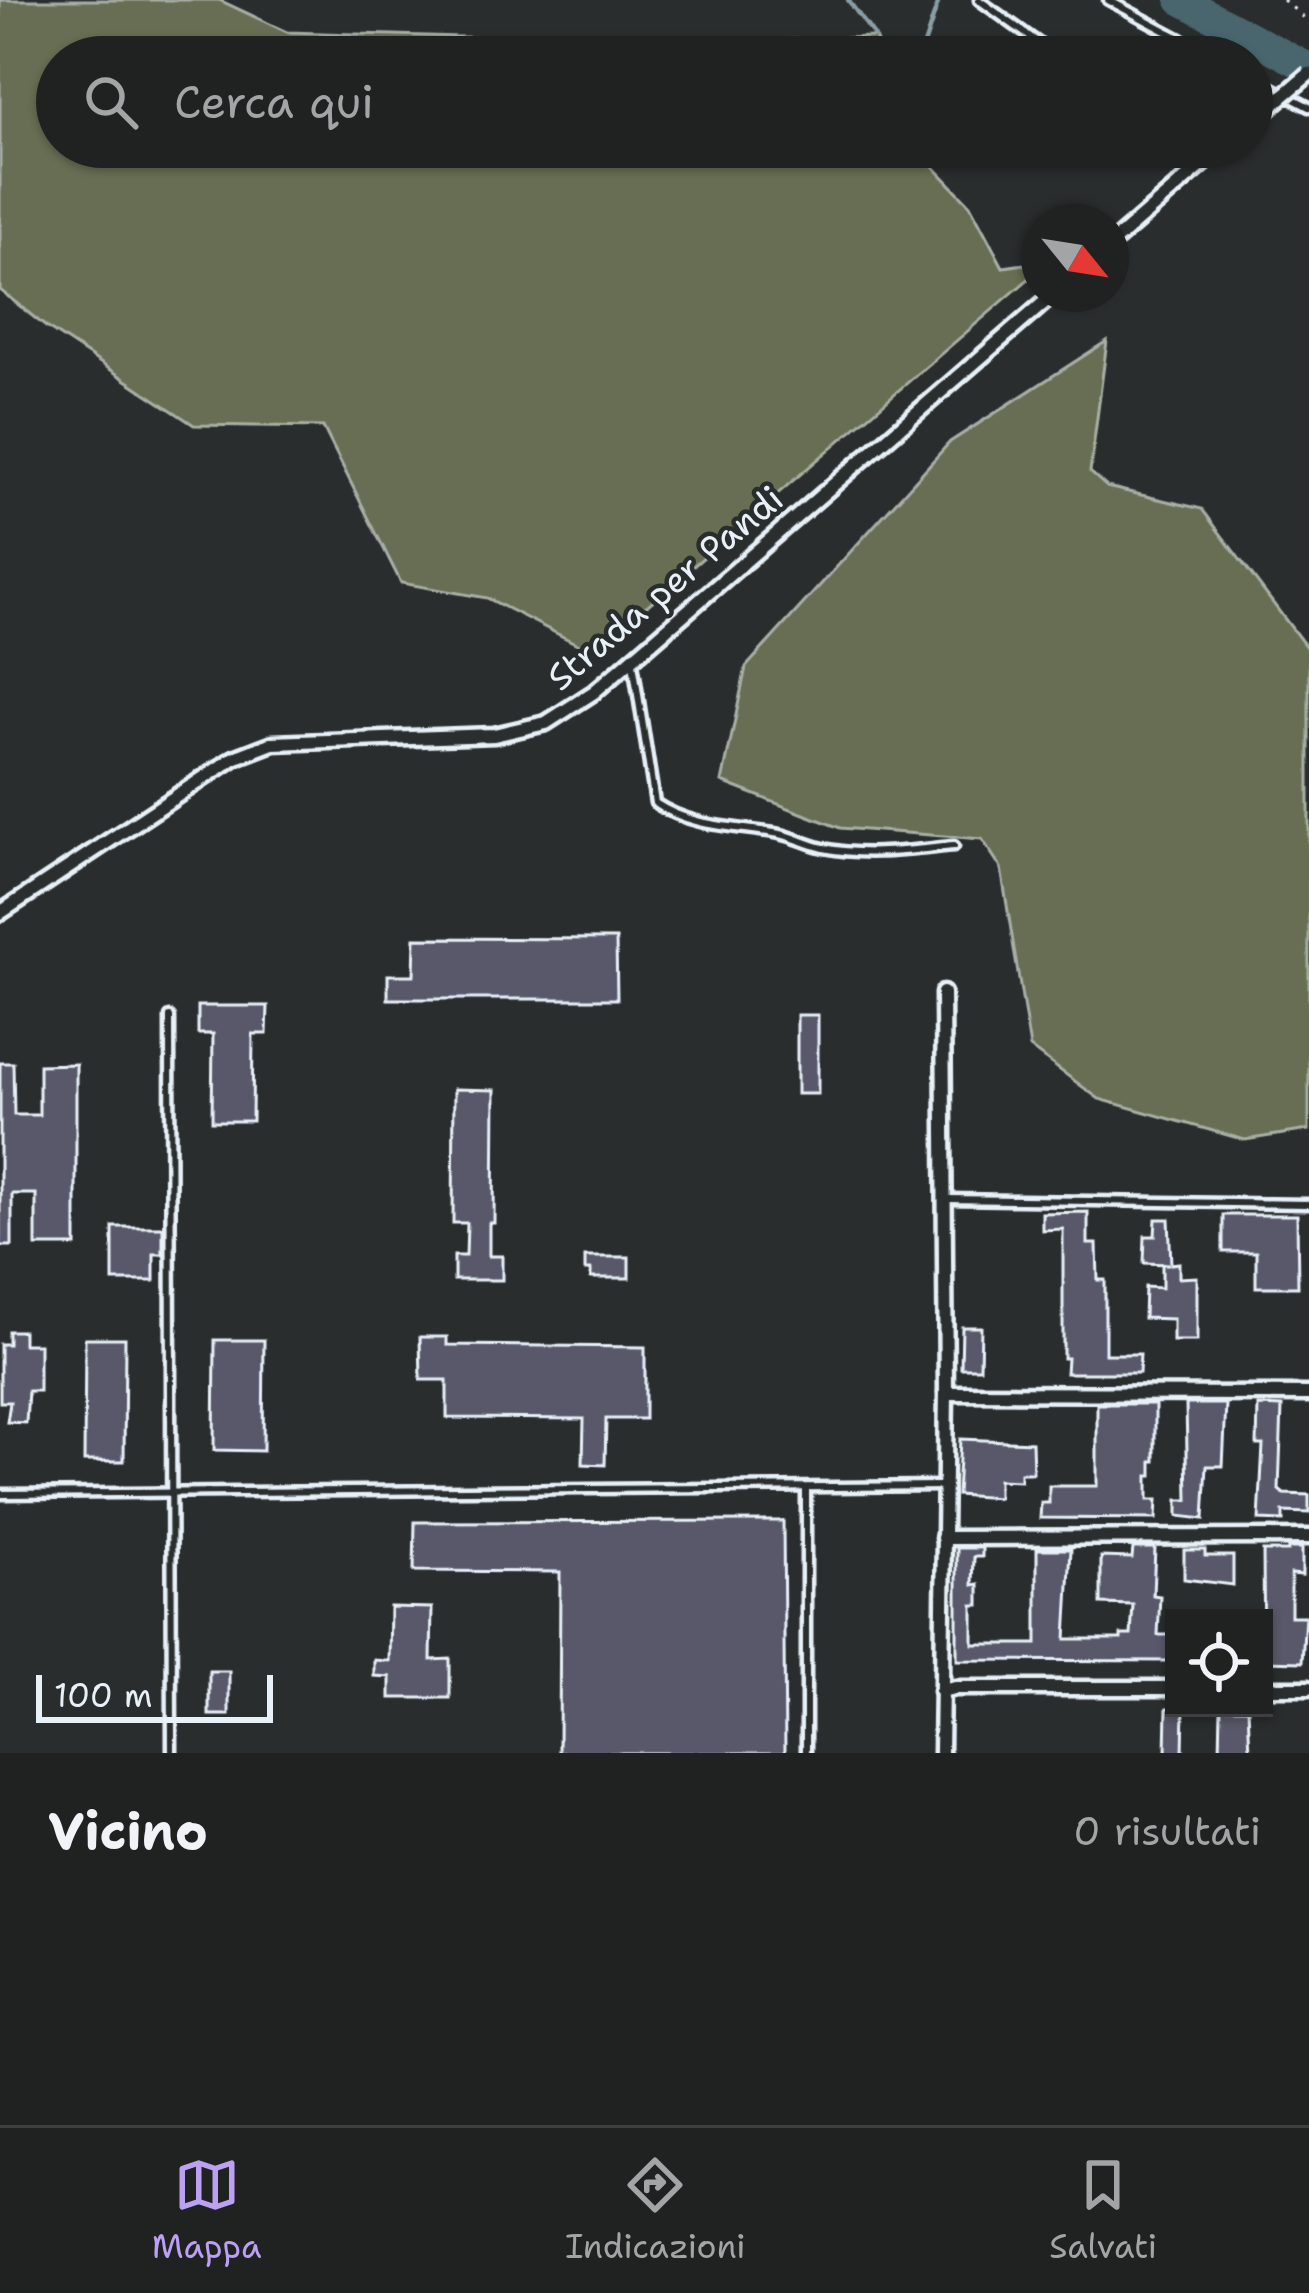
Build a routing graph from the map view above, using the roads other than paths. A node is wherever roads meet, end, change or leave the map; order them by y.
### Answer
1 (979, 0) edge
2 (1108, 0) edge
3 (1029, 36) edge
4 (1176, 36) edge
5 (1309, 74) edge
6 (1273, 87) edge
7 (1273, 104) edge
8 (1309, 107) edge
9 (1198, 169) edge
10 (1129, 228) edge
11 (1033, 312) edge
12 (632, 659) junction
13 (954, 846) dead end
14 (0, 913) edge
15 (943, 993) dead end
16 (170, 1017) dead end
17 (944, 1199) junction
18 (1309, 1204) edge
19 (946, 1394) junction
20 (1309, 1394) edge
21 (944, 1486) junction
22 (806, 1488) junction
23 (0, 1494) edge
24 (170, 1495) junction
25 (1309, 1537) edge
26 (943, 1538) junction
27 (1165, 1688) edge
28 (1273, 1688) edge
29 (1309, 1688) edge
30 (941, 1691) junction
31 (172, 1753) edge
32 (806, 1753) edge
33 (940, 1753) edge

1 - 3 lane
2 - 4 lane
5 - 7 street, bridge
6 - 8 lane
9 - 10 street
11 - 12 street, Strada per Pandi
12 - 13 lane
12 - 14 street, Strada per Pandi
15 - 17 street
16 - 24 lane
17 - 18 lane
17 - 19 street
19 - 20 street
19 - 21 street
21 - 22 lane
21 - 26 street
22 - 24 lane
22 - 32 lane
23 - 24 lane
24 - 31 lane
25 - 26 street
26 - 30 street
27 - 30 street
28 - 29 street
30 - 33 street

